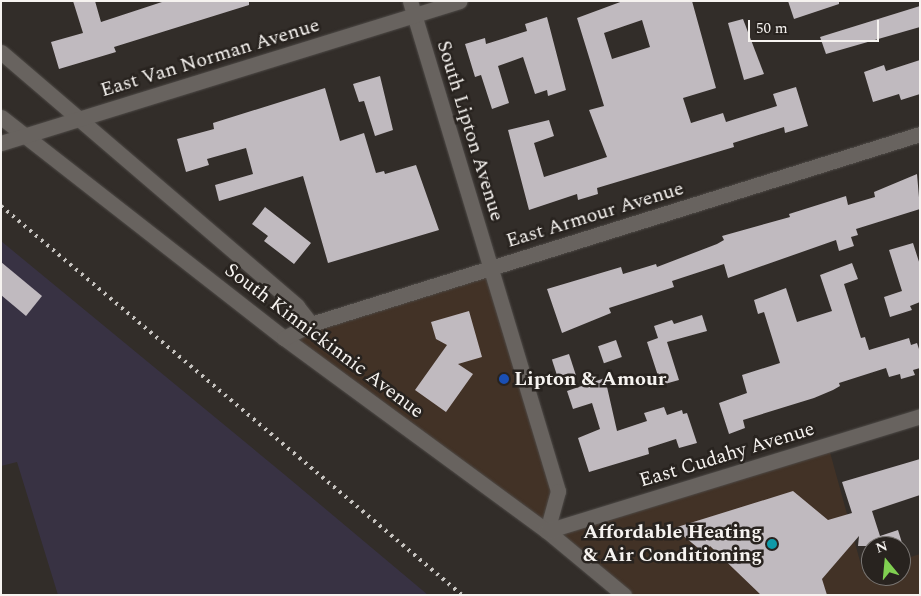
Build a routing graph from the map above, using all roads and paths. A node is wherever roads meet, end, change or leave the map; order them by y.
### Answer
1 (459, 1) edge
2 (412, 8) edge
3 (1, 52) edge
4 (1, 117) edge
5 (82, 118) junction
6 (920, 134) edge
7 (24, 136) junction
8 (1, 143) edge
9 (491, 268) junction
10 (311, 324) junction
11 (284, 338) junction
12 (920, 416) edge
13 (546, 531) junction
14 (624, 595) edge

1 - 2 street, East Van Norman Avenue
2 - 5 street, East Van Norman Avenue
2 - 9 street, South Lipton Avenue
3 - 5 street, South Kinnickinnic Avenue
4 - 7 street, South Kinnickinnic Avenue
5 - 7 street, East Van Norman Avenue
5 - 10 street, South Kinnickinnic Avenue
6 - 9 street, East Armour Avenue
7 - 8 street, East Van Norman Avenue
7 - 11 street, South Kinnickinnic Avenue
9 - 10 street, East Armour Avenue
9 - 13 street, South Lipton Avenue
10 - 11 street, East Armour Avenue
11 - 13 street, South Kinnickinnic Avenue
12 - 13 street, East Cudahy Avenue
13 - 14 street, South Kinnickinnic Avenue

